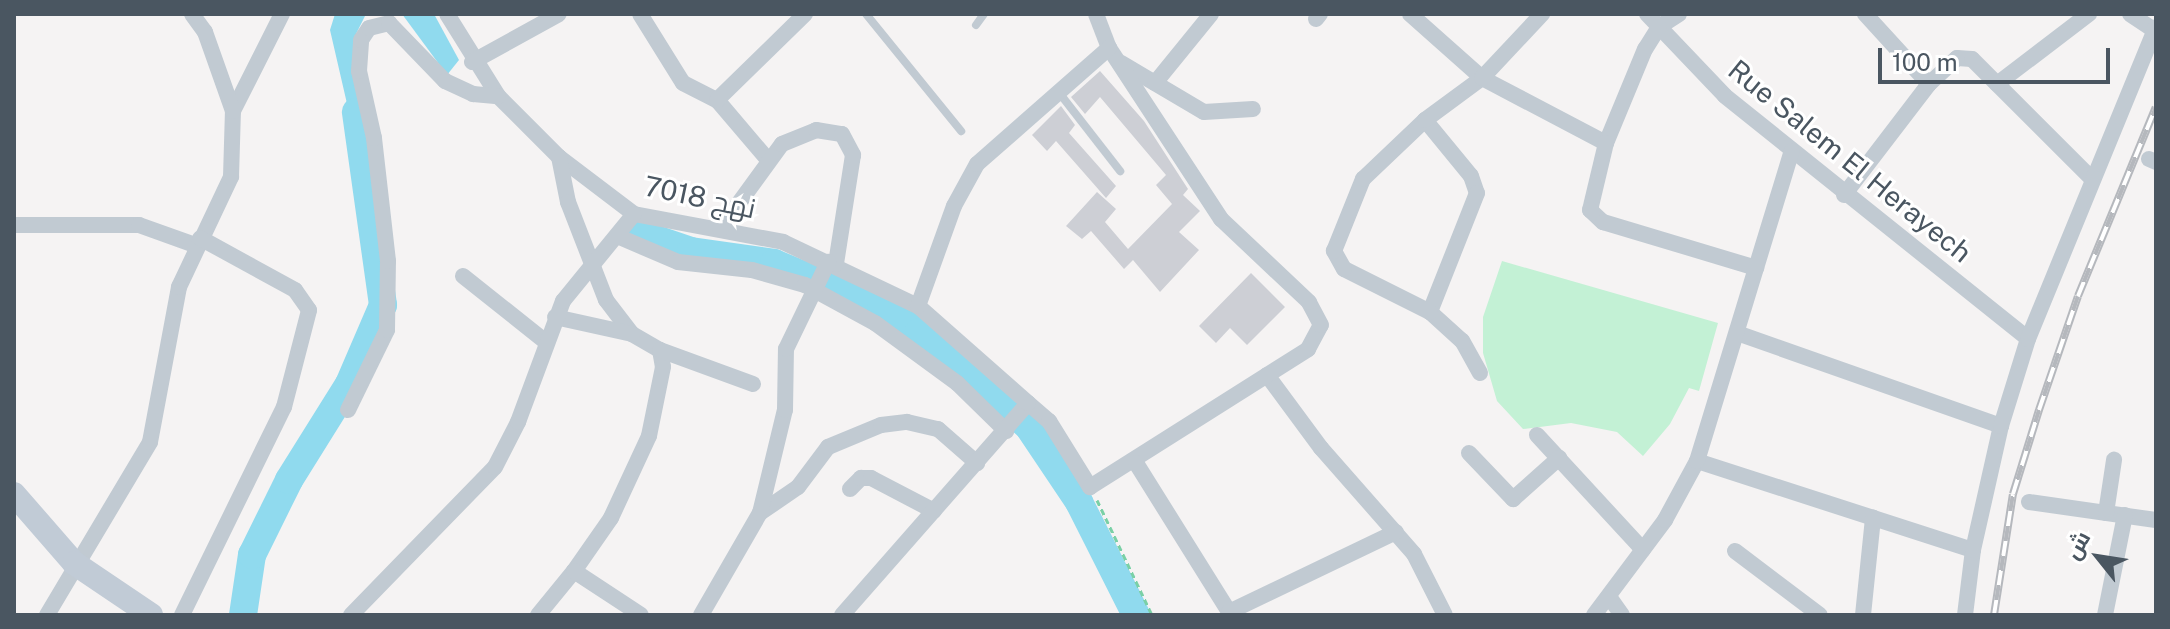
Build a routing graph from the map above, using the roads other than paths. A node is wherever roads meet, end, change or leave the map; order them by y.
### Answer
1 (192, 14) edge
2 (282, 14) edge
3 (447, 14) edge
4 (559, 14) edge
5 (640, 14) edge
6 (805, 14) edge
7 (866, 14) edge
8 (984, 14) edge
9 (1096, 14) edge
10 (1211, 14) edge
11 (1410, 14) edge
12 (1542, 14) edge
13 (1647, 14) edge
14 (1679, 14) edge
15 (1865, 14) edge
16 (2089, 14) edge
17 (2130, 14) edge
18 (976, 25) dead end
19 (1659, 27) junction
20 (2155, 29) edge
21 (1113, 54) junction
22 (472, 62) junction
23 (1482, 78) junction
24 (1155, 83) junction
25 (1929, 84) junction
26 (1997, 84) junction
27 (1056, 90) junction
28 (498, 96) junction
29 (717, 100) junction
30 (1253, 109) dead end
31 (233, 111) junction
32 (1425, 120) junction
33 (961, 131) dead end
34 (1606, 143) junction
35 (1792, 151) junction
36 (559, 157) junction
37 (768, 160) junction
38 (1120, 171) dead end
39 (2092, 179) junction
40 (1844, 195) junction
41 (634, 214) junction
42 (14, 225) edge
43 (720, 229) junction
44 (617, 236) junction
45 (197, 242) junction
46 (830, 264) junction
47 (590, 267) junction
48 (1756, 268) junction
49 (463, 276) dead end
50 (814, 288) junction
51 (918, 306) junction
52 (1430, 312) junction
53 (555, 317) junction
54 (1737, 333) junction
55 (632, 334) junction
56 (2028, 339) junction
57 (546, 342) junction
58 (660, 350) junction
59 (1480, 373) dead end
60 (1267, 375) junction
61 (753, 384) dead end
62 (1027, 405) junction
63 (348, 410) dead end
64 (2001, 426) junction
65 (1009, 427) junction
66 (1537, 435) dead end
67 (1469, 453) dead end
68 (1559, 458) junction
69 (2114, 460) dead end
70 (1697, 461) junction
71 (977, 463) junction
72 (1136, 463) junction
73 (850, 489) dead end
74 (14, 494) edge
75 (2029, 502) dead end
76 (934, 511) junction
77 (760, 513) junction
78 (2106, 513) junction
79 (2125, 515) junction
80 (1873, 518) junction
81 (2156, 520) edge
82 (1396, 532) junction
83 (1643, 550) junction
84 (1973, 550) junction
85 (1735, 551) dead end
86 (74, 563) junction
87 (574, 571) junction
88 (1610, 598) junction
89 (1230, 613) edge
90 (47, 615) edge
91 (151, 615) edge
92 (182, 615) edge
93 (351, 615) edge
94 (538, 615) edge
95 (641, 615) edge
96 (701, 615) edge
97 (842, 615) edge
98 (1445, 615) edge
99 (1594, 615) edge
100 (1622, 615) edge
101 (1820, 615) edge
102 (1863, 615) edge
103 (1965, 615) edge
104 (2105, 615) edge

1 - 31 street
2 - 31 street
3 - 22 street, نهج 7018
4 - 22 street
5 - 29 street
6 - 29 street
7 - 33 lane
8 - 18 lane
9 - 21 street
10 - 24 street
11 - 23 street
12 - 23 street
13 - 19 street, Rue Salem El Herayech
14 - 19 street
15 - 25 street
16 - 26 street
17 - 20 street
19 - 34 street
19 - 35 street, Rue Salem El Herayech
20 - 39 street
21 - 24 street
21 - 27 street
21 - 60 street
22 - 28 street, نهج 7018
23 - 32 street
23 - 34 street
24 - 30 street
25 - 26 street
25 - 40 street
26 - 39 street
27 - 38 lane
27 - 51 street
28 - 36 street, نهج 7018
28 - 63 street
29 - 37 street
31 - 45 street
32 - 52 street
32 - 52 street
34 - 48 street
35 - 40 street, Rue Salem El Herayech
35 - 48 street
36 - 41 street, نهج 7018
36 - 47 street
37 - 43 street
37 - 46 street
39 - 56 street
40 - 56 street, Rue Salem El Herayech
41 - 43 street, نهج 7018
41 - 44 street
42 - 45 street
43 - 46 street, نهج 7018
44 - 47 street
44 - 50 street
45 - 86 street
45 - 92 street
46 - 50 street
46 - 51 street, نهج 7018
47 - 53 street
47 - 55 street
48 - 54 street
49 - 57 street
50 - 65 street
50 - 77 street
51 - 62 street, نهج 7018
52 - 59 street
53 - 55 street
53 - 57 street
54 - 64 street
54 - 70 street
55 - 58 street
56 - 64 street
57 - 93 street
58 - 61 street
58 - 87 street
60 - 72 street
60 - 82 street
62 - 65 street
62 - 72 street, نهج 7018
64 - 84 street
65 - 71 street
66 - 68 street
67 - 68 street
68 - 83 street
69 - 78 street
70 - 80 street
70 - 83 street
71 - 76 street
71 - 77 street
72 - 89 street
73 - 76 street
74 - 86 main road
75 - 78 street
76 - 97 street
77 - 96 street
78 - 79 street
79 - 81 street
79 - 104 street
80 - 84 street
80 - 102 street
82 - 89 street
82 - 98 street
83 - 88 street
84 - 103 street
85 - 101 street
86 - 90 street
86 - 91 main road
87 - 94 street
87 - 95 street
88 - 99 street
88 - 100 street

